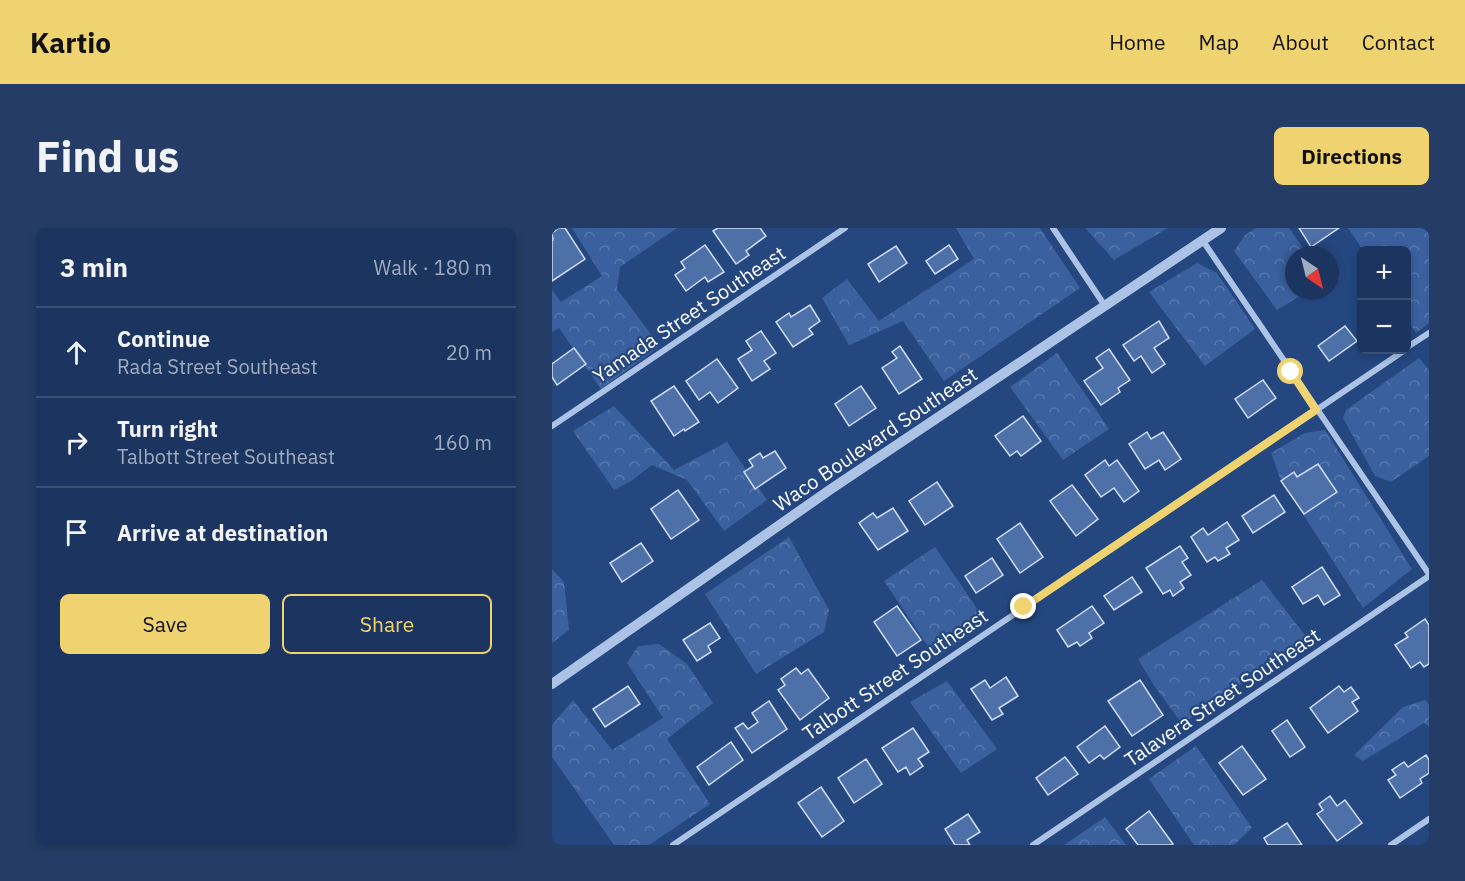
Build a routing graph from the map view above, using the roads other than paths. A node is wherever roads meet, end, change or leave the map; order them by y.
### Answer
1 (845, 228) edge
2 (1053, 228) edge
3 (1221, 228) edge
4 (1203, 241) junction
5 (1106, 306) junction
6 (1429, 333) edge
7 (1411, 346) edge
8 (1399, 354) edge
9 (1316, 410) junction
10 (552, 426) edge
11 (1429, 575) edge
12 (552, 684) edge
13 (1429, 819) edge
14 (673, 845) edge
15 (1033, 845) edge
16 (1391, 845) edge

1 - 10 street, Yamada Street Southeast
2 - 5 street
3 - 4 street, Waco Boulevard Southeast
4 - 5 street, Waco Boulevard Southeast
4 - 9 street
5 - 12 street, Waco Boulevard Southeast
6 - 7 street, Talbott Street Southeast
8 - 9 street, Talbott Street Southeast
9 - 11 street
9 - 14 street, Talbott Street Southeast
11 - 15 street, Talavera Street Southeast
13 - 16 street

